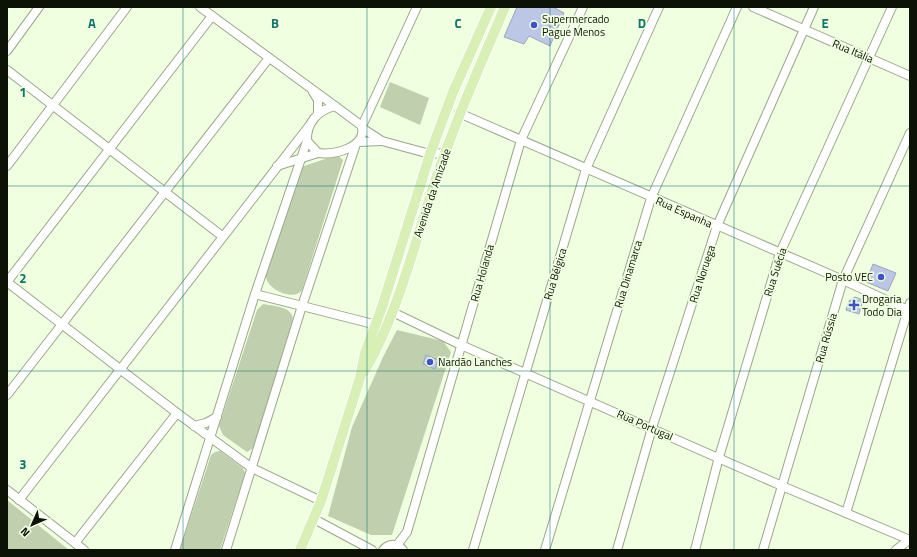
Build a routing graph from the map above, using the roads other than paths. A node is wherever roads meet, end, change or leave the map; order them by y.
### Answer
1 (39, 7) edge
2 (127, 7) edge
3 (200, 7) edge
4 (417, 7) edge
5 (491, 7) edge
6 (505, 7) edge
7 (583, 7) edge
8 (659, 7) edge
9 (737, 7) edge
10 (753, 7) edge
11 (814, 7) edge
12 (892, 7) edge
13 (212, 16) junction
14 (803, 30) junction
15 (7, 51) edge
16 (868, 57) junction
17 (269, 58) junction
18 (7, 70) edge
19 (910, 76) edge
20 (313, 91) junction
21 (453, 92) junction
22 (53, 105) junction
23 (335, 106) junction
24 (459, 113) junction
25 (318, 114) junction
26 (309, 126) junction
27 (362, 127) junction
28 (910, 133) edge
29 (521, 140) junction
30 (307, 141) junction
31 (382, 141) junction
32 (357, 143) junction
33 (109, 149) junction
34 (318, 153) junction
35 (445, 153) junction
36 (430, 154) junction
37 (299, 159) junction
38 (7, 166) edge
39 (277, 166) junction
40 (586, 169) junction
41 (165, 192) junction
42 (652, 198) junction
43 (717, 226) junction
44 (222, 236) junction
45 (780, 253) junction
46 (843, 280) junction
47 (7, 282) edge
48 (255, 294) junction
49 (302, 306) junction
50 (382, 307) junction
51 (909, 308) edge
52 (393, 312) junction
53 (62, 324) junction
54 (376, 324) junction
55 (386, 328) junction
56 (461, 345) junction
57 (121, 370) junction
58 (526, 373) junction
59 (360, 378) junction
60 (7, 395) edge
61 (589, 400) junction
62 (177, 413) junction
63 (216, 417) junction
64 (194, 426) junction
65 (652, 428) junction
66 (210, 438) junction
67 (719, 457) junction
68 (252, 468) junction
69 (782, 486) junction
70 (7, 490) edge
71 (19, 500) junction
72 (321, 501) junction
73 (846, 513) junction
74 (314, 519) junction
75 (910, 539) edge
76 (75, 542) junction
77 (400, 548) edge
78 (84, 550) edge
79 (175, 550) edge
80 (226, 550) edge
81 (300, 550) edge
82 (372, 550) edge
83 (383, 550) edge
84 (473, 550) edge
85 (545, 550) edge
86 (616, 550) edge
87 (695, 550) edge
88 (763, 550) edge
89 (896, 550) edge
90 (905, 550) edge

1 - 15 street
2 - 22 street
3 - 13 street
4 - 27 street
5 - 21 main road, Avenida da Amizade
6 - 24 main road, Avenida da Amizade
7 - 29 street, Rua Holanda
8 - 40 street, Rua Bélgica
9 - 42 street, Rua Dinamarca
10 - 14 street, Rua Itália
11 - 14 street, Rua Noruega
12 - 16 street, Rua Suécia
13 - 17 street
13 - 33 street
14 - 16 street, Rua Itália
14 - 43 street, Rua Noruega
16 - 19 street, Rua Itália
16 - 45 street, Rua Suécia
17 - 20 street
17 - 41 street
18 - 22 street
20 - 23 street
20 - 25 street
21 - 24 main road
21 - 36 main road, Avenida da Amizade
22 - 33 street
22 - 38 street
23 - 25 street
23 - 27 street
24 - 29 street, Rua Espanha
24 - 35 main road, Avenida da Amizade
25 - 26 street
26 - 30 street
26 - 39 street
27 - 31 street
27 - 32 street
28 - 46 street, Rua Rússia
29 - 40 street, Rua Espanha
29 - 56 street, Rua Holanda
30 - 34 street
30 - 37 street
31 - 32 street
31 - 36 street
32 - 34 street
32 - 49 street
33 - 41 street
33 - 47 street
34 - 37 street
35 - 36 street
35 - 52 main road, Avenida da Amizade
36 - 50 main road, Avenida da Amizade
37 - 39 street
37 - 48 street
39 - 44 street
40 - 42 street, Rua Espanha
40 - 58 street, Rua Bélgica
41 - 44 street
41 - 53 street
42 - 43 street, Rua Espanha
42 - 61 street, Rua Dinamarca
43 - 45 street, Rua Espanha
43 - 65 street, Rua Noruega
44 - 57 street
45 - 46 street, Rua Espanha
45 - 67 street, Rua Suécia
46 - 51 street, Rua Espanha
46 - 69 street, Rua Rússia
47 - 53 street
48 - 49 street
48 - 63 street
49 - 54 street
49 - 68 street
50 - 52 street, Rua Portugal
50 - 54 main road, Avenida da Amizade
51 - 73 street
52 - 55 main road, Avenida da Amizade
52 - 56 street, Rua Portugal
53 - 57 street
53 - 60 street
54 - 55 street
54 - 59 main road, Avenida da Amizade
55 - 59 main road, Avenida da Amizade
56 - 58 street, Rua Portugal
56 - 77 street, Rua Holanda
57 - 62 street
57 - 71 street
58 - 61 street, Rua Portugal
58 - 84 street, Rua Bélgica
59 - 72 main road, Avenida da Amizade
61 - 65 street, Rua Portugal
61 - 85 street, Rua Dinamarca
62 - 64 street
62 - 76 street
63 - 64 street
63 - 66 street
64 - 66 street
65 - 67 street, Rua Portugal
65 - 86 street, Rua Noruega
66 - 68 street
66 - 79 street
67 - 69 street, Rua Portugal
67 - 87 street, Rua Suécia
68 - 72 street
68 - 80 street
69 - 73 street, Rua Portugal
69 - 88 street, Rua Rússia
70 - 71 street
71 - 76 street
72 - 74 main road, Avenida da Amizade
73 - 75 street, Rua Portugal
74 - 81 main road, Avenida da Amizade
74 - 82 street
75 - 89 street
75 - 90 street
76 - 78 street
77 - 83 street

